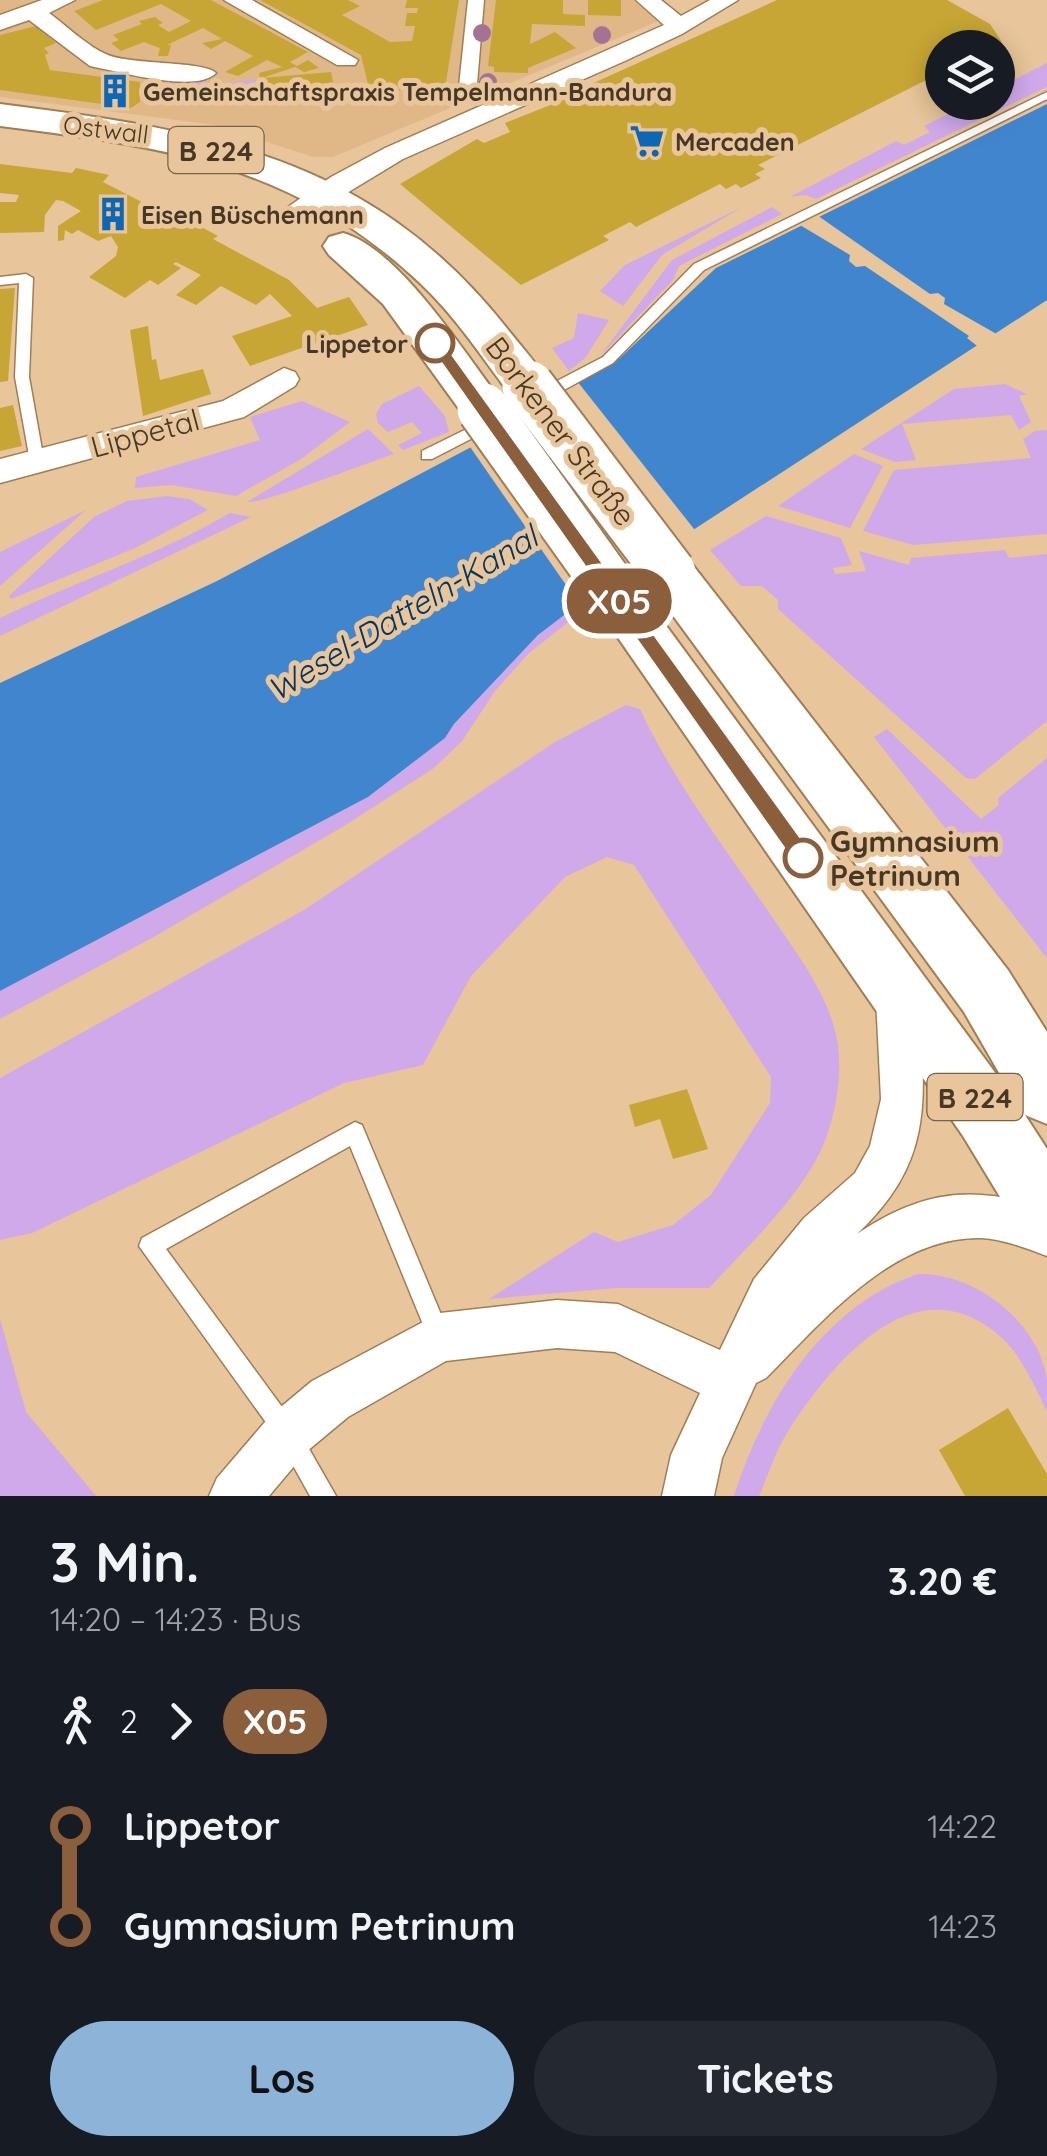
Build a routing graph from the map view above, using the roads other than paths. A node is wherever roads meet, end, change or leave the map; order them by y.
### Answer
1 (64, 0) edge
2 (235, 0) edge
3 (476, 0) edge
4 (647, 0) edge
5 (726, 0) edge
6 (33, 12) junction
7 (1, 22) edge
8 (678, 25) junction
9 (346, 60) dead end
10 (204, 73) dead end
11 (1047, 95) edge
12 (466, 96) dead end
13 (0, 115) edge
14 (0, 138) edge
15 (306, 204) junction
16 (0, 282) edge
17 (284, 380) dead end
18 (427, 455) dead end
19 (37, 462) junction
20 (0, 471) edge
21 (897, 987) junction
22 (986, 991) junction
23 (1047, 1056) edge
24 (1047, 1092) edge
25 (1047, 1211) edge
26 (1047, 1233) edge
27 (440, 1337) junction
28 (730, 1381) junction
29 (288, 1434) junction
30 (235, 1496) edge
31 (324, 1496) edge
32 (688, 1496) edge

1 - 6 street
2 - 9 street
3 - 12 street
4 - 8 street
5 - 8 street
6 - 7 street
6 - 10 street
8 - 15 street
11 - 18 lane
13 - 15 main road, Ostwall / B 224
14 - 15 main road, Ostwall / B 224
15 - 21 main road, Borkener Straße / B 224, bridge
15 - 22 main road, Borkener Straße / B 224, bridge
16 - 19 lane
17 - 19 street, Lippetal
19 - 20 street, Lippetal
21 - 25 main road, Borkener Straße / B 224
21 - 28 street
22 - 23 street
22 - 24 main road, Borkener Straße / B 224
26 - 28 street
27 - 28 street
27 - 29 street
27 - 29 lane
28 - 32 street
29 - 30 street
29 - 31 lane

